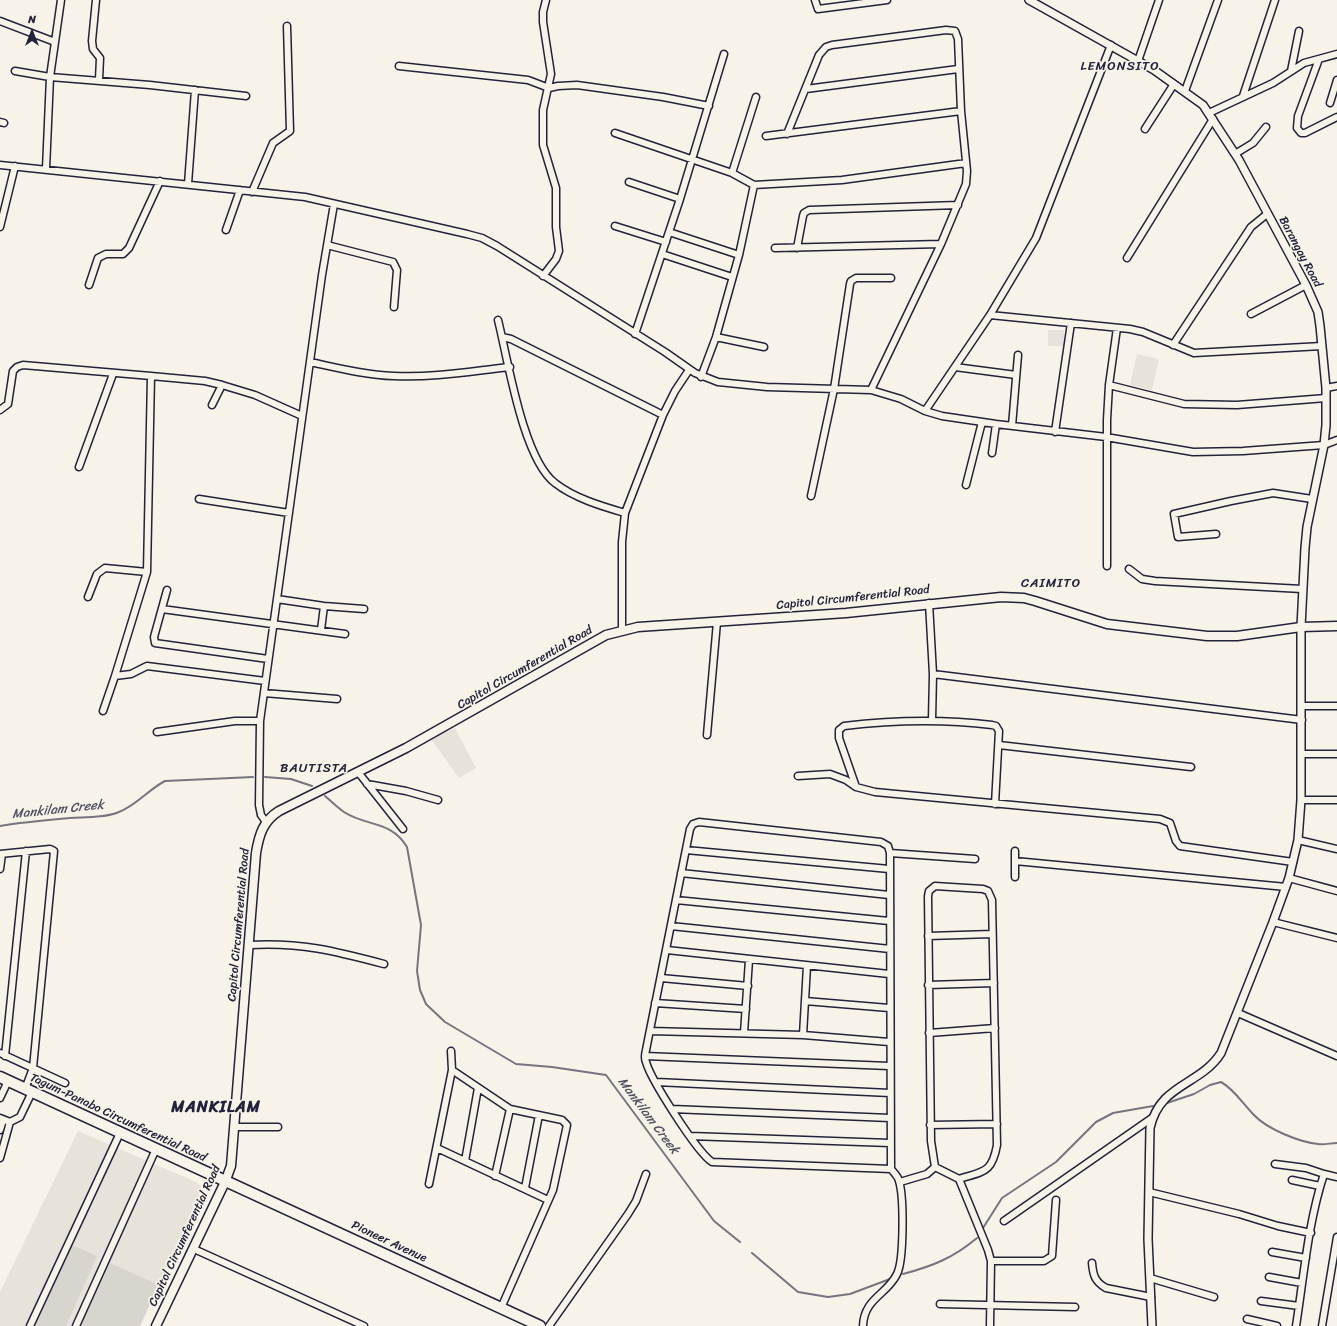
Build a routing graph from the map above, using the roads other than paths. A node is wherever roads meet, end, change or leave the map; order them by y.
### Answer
1 (61, 0) edge
2 (96, 0) edge
3 (546, 0) edge
4 (815, 0) edge
5 (887, 0) edge
6 (1031, 0) edge
7 (1159, 0) edge
8 (1218, 0) edge
9 (1275, 0) edge
10 (870, 1) edge
11 (844, 3) edge
12 (0, 21) edge
13 (287, 26) dead end
14 (1299, 31) dead end
15 (55, 42) junction
16 (1111, 45) junction
17 (724, 54) dead end
18 (1337, 54) edge
19 (1319, 59) junction
20 (1138, 61) junction
21 (399, 66) dead end
22 (958, 69) junction
23 (15, 71) dead end
24 (1290, 71) junction
25 (50, 77) junction
26 (99, 80) junction
27 (1337, 80) edge
28 (1174, 84) junction
29 (549, 88) junction
30 (806, 88) junction
31 (195, 90) junction
32 (1185, 91) junction
33 (246, 96) dead end
34 (1243, 96) junction
35 (756, 97) dead end
36 (1330, 102) dead end
37 (709, 106) junction
38 (961, 111) junction
39 (1211, 116) junction
40 (1337, 117) edge
41 (1266, 127) dead end
42 (1145, 129) dead end
43 (615, 133) dead end
44 (787, 134) junction
45 (766, 136) dead end
46 (1235, 154) junction
47 (692, 159) junction
48 (966, 163) junction
49 (0, 165) edge
50 (15, 166) junction
51 (46, 169) junction
52 (732, 173) junction
53 (160, 181) junction
54 (629, 182) dead end
55 (188, 184) junction
56 (754, 185) junction
57 (240, 190) junction
58 (252, 192) junction
59 (680, 199) junction
60 (334, 204) junction
61 (958, 205) junction
62 (1267, 214) junction
63 (615, 226) dead end
64 (0, 227) edge
65 (226, 230) dead end
66 (669, 232) junction
67 (666, 242) junction
68 (940, 244) junction
69 (328, 245) junction
70 (775, 248) dead end
71 (797, 248) junction
72 (662, 254) junction
73 (739, 255) junction
74 (1127, 258) dead end
75 (543, 276) junction
76 (732, 277) junction
77 (891, 278) dead end
78 (90, 285) dead end
79 (1306, 285) junction
80 (394, 307) dead end
81 (1251, 314) dead end
82 (990, 315) junction
83 (498, 320) dead end
84 (1071, 323) junction
85 (1117, 328) junction
86 (635, 334) junction
87 (502, 337) junction
88 (716, 337) junction
89 (1173, 345) junction
90 (1322, 346) junction
91 (764, 347) dead end
92 (1018, 355) dead end
93 (310, 362) junction
94 (510, 367) junction
95 (954, 367) junction
96 (689, 370) junction
97 (113, 374) junction
98 (1016, 375) junction
99 (151, 376) junction
100 (701, 377) junction
101 (222, 385) junction
102 (1109, 385) junction
103 (1337, 386) edge
104 (1326, 388) junction
105 (834, 389) junction
106 (870, 390) junction
107 (1326, 398) junction
108 (212, 404) dead end
109 (0, 410) edge
110 (925, 412) junction
111 (663, 415) junction
112 (302, 416) junction
113 (982, 422) junction
114 (996, 424) junction
115 (1012, 426) junction
116 (1055, 432) junction
117 (1106, 437) junction
118 (1337, 440) edge
119 (1324, 445) junction
120 (992, 453) dead end
121 (79, 467) dead end
122 (966, 485) dead end
123 (811, 496) dead end
124 (199, 499) dead end
125 (1312, 499) junction
126 (289, 513) junction
127 (625, 513) junction
128 (1216, 534) dead end
129 (1107, 566) dead end
130 (1129, 569) dead end
131 (147, 572) junction
132 (1302, 589) junction
133 (167, 590) dead end
134 (88, 596) dead end
135 (277, 599) junction
136 (929, 603) junction
137 (324, 606) junction
138 (162, 609) junction
139 (364, 609) dead end
140 (717, 622) junction
141 (274, 623) junction
142 (1337, 626) edge
143 (1301, 627) junction
144 (321, 630) junction
145 (622, 630) junction
146 (345, 634) dead end
147 (268, 659) junction
148 (933, 674) junction
149 (115, 676) junction
150 (265, 681) junction
151 (264, 693) junction
152 (337, 700) dead end
153 (1302, 706) junction
154 (1337, 706) edge
155 (103, 711) dead end
156 (932, 720) junction
157 (1302, 720) junction
158 (260, 721) junction
159 (157, 732) dead end
160 (707, 735) dead end
161 (999, 745) junction
162 (1302, 754) junction
163 (1337, 754) edge
164 (1192, 768) dead end
165 (358, 772) junction
166 (798, 776) dead end
167 (367, 784) junction
168 (856, 787) junction
169 (438, 800) dead end
170 (1301, 800) junction
171 (1337, 800) edge
172 (995, 804) junction
173 (266, 822) junction
174 (403, 829) dead end
175 (1298, 840) junction
176 (1337, 849) edge
177 (686, 850) junction
178 (26, 851) junction
179 (1015, 851) dead end
180 (890, 853) junction
181 (1, 854) edge
182 (975, 859) dead end
183 (1015, 861) junction
184 (1293, 862) junction
185 (0, 869) edge
186 (889, 869) junction
187 (681, 873) junction
188 (1015, 877) dead end
189 (1289, 878) junction
190 (1286, 887) junction
191 (1337, 891) edge
192 (889, 895) junction
193 (676, 900) junction
194 (889, 921) junction
195 (1273, 922) junction
196 (671, 926) junction
197 (992, 934) junction
198 (928, 936) junction
199 (1337, 938) edge
200 (249, 945) junction
201 (890, 949) junction
202 (666, 950) junction
203 (749, 960) junction
204 (384, 964) dead end
205 (807, 966) junction
206 (889, 974) junction
207 (660, 978) junction
208 (994, 983) junction
209 (928, 985) junction
210 (748, 986) junction
211 (805, 1001) junction
212 (655, 1003) junction
213 (889, 1008) junction
214 (746, 1009) junction
215 (1238, 1013) junction
216 (995, 1028) junction
217 (650, 1032) junction
218 (744, 1033) junction
219 (929, 1033) junction
220 (803, 1035) junction
221 (889, 1042) junction
222 (451, 1051) dead end
223 (3, 1055) edge
224 (645, 1056) junction
225 (1337, 1056) edge
226 (889, 1066) junction
227 (33, 1068) junction
228 (452, 1070) junction
229 (4, 1079) edge
230 (656, 1082) junction
231 (65, 1083) dead end
232 (478, 1088) junction
233 (29, 1091) junction
234 (890, 1093) junction
235 (0, 1098) edge
236 (510, 1109) junction
237 (672, 1109) junction
238 (539, 1115) junction
239 (890, 1118) junction
240 (1152, 1118) junction
241 (1, 1119) edge
242 (10, 1122) junction
243 (997, 1124) junction
244 (930, 1125) junction
245 (235, 1127) junction
246 (278, 1127) dead end
247 (2, 1132) edge
248 (120, 1133) junction
249 (690, 1136) junction
250 (890, 1143) junction
251 (437, 1148) junction
252 (156, 1149) junction
253 (0, 1158) edge
254 (465, 1161) junction
255 (1275, 1164) dead end
256 (935, 1167) junction
257 (890, 1169) junction
258 (646, 1174) dead end
259 (1324, 1174) junction
260 (495, 1176) junction
261 (1337, 1177) edge
262 (959, 1179) junction
263 (1292, 1180) dead end
264 (226, 1182) junction
265 (900, 1182) junction
266 (430, 1184) dead end
267 (1320, 1186) junction
268 (525, 1188) junction
269 (1149, 1192) junction
270 (548, 1200) junction
271 (1056, 1200) dead end
272 (1004, 1221) dead end
273 (1310, 1233) junction
274 (1337, 1237) edge
275 (194, 1249) junction
276 (1272, 1252) dead end
277 (1306, 1258) junction
278 (991, 1261) junction
279 (1092, 1263) dead end
280 (1269, 1277) dead end
281 (1150, 1278) junction
282 (1302, 1283) junction
283 (1151, 1297) junction
284 (1214, 1297) dead end
285 (1261, 1301) dead end
286 (940, 1304) dead end
287 (990, 1305) junction
288 (1299, 1306) junction
289 (1075, 1307) dead end
290 (501, 1308) junction
291 (1247, 1319) dead end
292 (30, 1326) edge
293 (76, 1326) edge
294 (156, 1326) edge
295 (364, 1326) edge
296 (540, 1326) edge
297 (549, 1326) edge
298 (863, 1326) edge
299 (990, 1326) edge
300 (1152, 1326) edge
301 (1277, 1326) edge
302 (1296, 1326) edge
303 (1322, 1326) edge

1 - 15 street
2 - 26 street
3 - 29 street
4 - 11 street
5 - 10 street
6 - 16 street, Barangay Road
7 - 20 street
8 - 32 street
9 - 34 street
10 - 11 street
12 - 15 street
13 - 58 street
14 - 24 street
15 - 25 street
16 - 20 street, Barangay Road
16 - 82 street
17 - 37 street
18 - 19 street
19 - 24 street
19 - 40 street
20 - 28 street, Barangay Road
21 - 29 street
22 - 30 street
22 - 30 street
22 - 38 street
23 - 25 street
24 - 34 street
25 - 26 street
25 - 51 street
26 - 31 street
27 - 36 street
28 - 32 street, Barangay Road
28 - 42 street
29 - 37 street
29 - 75 street
30 - 44 street
31 - 33 street
31 - 55 street
32 - 39 street, Barangay Road
34 - 39 street
35 - 52 street
37 - 47 street
38 - 44 street
38 - 48 street
39 - 46 street, Barangay Road
39 - 74 street
41 - 46 street
43 - 47 street
44 - 45 street
46 - 62 street, Barangay Road
47 - 52 street
47 - 59 street
48 - 56 street
48 - 61 street
49 - 50 street
50 - 51 street
50 - 64 street
51 - 53 street
52 - 56 street
53 - 55 street
53 - 78 street
54 - 59 street
55 - 57 street
56 - 73 street
57 - 58 street
57 - 65 street
58 - 60 street
59 - 66 street
60 - 69 street
60 - 75 street
61 - 68 street
61 - 71 street
62 - 79 street, Barangay Road
62 - 89 street
63 - 67 street
66 - 67 street
66 - 73 street
67 - 72 street
68 - 71 street
68 - 106 street
69 - 80 street
69 - 93 street
70 - 71 street
72 - 76 street
72 - 86 street
73 - 76 street
75 - 86 street
76 - 88 street
77 - 105 street
79 - 81 street
79 - 90 street, Barangay Road
82 - 84 street
82 - 95 street
83 - 87 street
84 - 85 street
84 - 116 street
85 - 89 street
85 - 102 street
86 - 96 street
87 - 94 street
87 - 111 street
88 - 91 street
88 - 100 street
89 - 90 street
90 - 104 street, Barangay Road
92 - 98 street
93 - 94 street
93 - 112 street
94 - 127 street
95 - 98 street
95 - 110 street
96 - 100 street
96 - 111 street
97 - 99 street
97 - 109 street
97 - 121 street
98 - 115 street
99 - 101 street
99 - 131 street
100 - 105 street
101 - 108 street
101 - 112 street
102 - 107 street
102 - 117 street
103 - 104 street
104 - 107 street, Barangay Road
105 - 106 street
105 - 123 street
106 - 110 street
107 - 119 street, Barangay Road
110 - 113 street
111 - 127 street
112 - 126 street
113 - 114 street
113 - 122 street
114 - 115 street
114 - 120 street
115 - 116 street
116 - 117 street
117 - 119 street
117 - 129 street
118 - 119 street
119 - 125 street, Barangay Road
124 - 126 street
125 - 128 street
125 - 132 street, Barangay Road
126 - 135 street
127 - 145 street
130 - 132 street
131 - 134 street
131 - 149 street
132 - 143 street, Barangay Road
133 - 138 street
135 - 137 street
135 - 141 street
136 - 140 main road, Capitol Circumferential Road
136 - 143 main road, Capitol Circumferential Road
136 - 148 street
137 - 139 street
137 - 144 street
138 - 141 street
138 - 147 street
140 - 145 main road, Capitol Circumferential Road
140 - 160 street
141 - 144 street
141 - 147 street
142 - 143 main road, Capitol Circumferential Road
143 - 153 street, Barangay Road
144 - 146 street
145 - 165 main road, Capitol Circumferential Road
147 - 150 street
148 - 156 street
148 - 157 street
149 - 150 street
149 - 155 street
150 - 151 street
151 - 152 street
151 - 158 street
153 - 154 street
153 - 157 street, Barangay Road
156 - 161 street
156 - 168 street
157 - 162 street, Barangay Road
158 - 159 street
158 - 173 street
161 - 164 street
161 - 172 street
162 - 163 street
162 - 170 street, Barangay Road
165 - 167 street
165 - 173 main road, Capitol Circumferential Road
166 - 168 street
167 - 169 street
167 - 174 street
168 - 172 street
170 - 171 street
170 - 175 street, Barangay Road
172 - 184 street
173 - 200 main road, Capitol Circumferential Road
175 - 176 street
175 - 184 street, Barangay Road
177 - 180 street
177 - 186 street
177 - 187 street
178 - 181 street
178 - 223 street
178 - 227 street
179 - 183 street
180 - 182 street
180 - 186 street
181 - 185 street
183 - 188 street
183 - 190 street
184 - 189 street, Barangay Road
186 - 192 street
187 - 192 street
187 - 193 street
189 - 190 street, Barangay Road
189 - 191 street
190 - 195 street, Barangay Road
192 - 194 street
193 - 194 street
193 - 196 street
194 - 201 street
195 - 199 street
195 - 215 street, Barangay Road
196 - 201 street
196 - 202 street
197 - 198 street
197 - 198 street
197 - 208 street
198 - 209 street
200 - 204 street
200 - 245 main road, Capitol Circumferential Road
201 - 206 street
202 - 203 street
202 - 207 street
203 - 205 street
203 - 210 street
205 - 206 street
205 - 211 street
206 - 213 street
207 - 210 street
207 - 212 street
208 - 209 street
208 - 216 street
209 - 219 street
210 - 214 street
211 - 213 street
211 - 220 street
212 - 214 street
212 - 217 street
213 - 221 street
214 - 218 street
215 - 225 street
215 - 240 street, Barangay Road
216 - 219 street
216 - 243 street
217 - 218 street
217 - 224 street
218 - 220 street
219 - 244 street
220 - 221 street
221 - 226 street
222 - 228 street
223 - 227 street
224 - 226 street
224 - 230 street
226 - 234 street
227 - 231 street
227 - 233 street
228 - 232 street
228 - 251 street
229 - 233 highway, Tagum-Panabo Circumferential Road
229 - 235 street
230 - 234 street
230 - 237 street
232 - 236 street
232 - 254 street
233 - 242 street
233 - 248 highway, Tagum-Panabo Circumferential Road
234 - 239 street
236 - 238 street
236 - 260 street
237 - 239 street
237 - 249 street
238 - 268 street
238 - 270 street
239 - 250 street
240 - 269 street
240 - 272 street
241 - 242 street
241 - 247 street
242 - 247 street
243 - 244 street
243 - 262 street
244 - 256 street
245 - 246 street
245 - 264 main road, Capitol Circumferential Road
247 - 253 street
248 - 252 highway, Tagum-Panabo Circumferential Road
248 - 292 street
249 - 250 street
249 - 257 street
250 - 257 street
251 - 254 street
251 - 266 street
252 - 264 highway, Tagum-Panabo Circumferential Road
252 - 293 street
254 - 260 street
255 - 259 street
256 - 262 street
256 - 265 street
257 - 265 street
258 - 297 street
259 - 261 street
259 - 267 street
260 - 268 street
262 - 278 street
263 - 267 street
264 - 275 main road, Capitol Circumferential Road
264 - 290 highway, Pioneer Avenue
265 - 298 street
267 - 273 street
268 - 270 street
269 - 273 street
269 - 281 street
270 - 290 street
271 - 278 street
273 - 277 street
274 - 303 street
275 - 294 main road, Capitol Circumferential Road
275 - 295 street
276 - 277 street
277 - 282 street
278 - 287 street
279 - 283 street
280 - 282 street
281 - 283 street
281 - 284 street
282 - 288 street
283 - 300 street
285 - 288 street
286 - 287 street
287 - 289 street
287 - 299 street
288 - 302 street
290 - 296 highway, Pioneer Avenue
291 - 301 street

